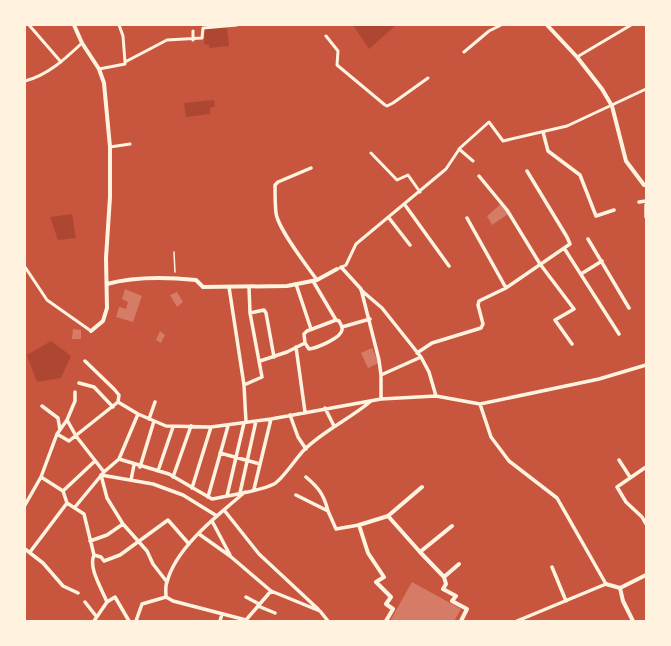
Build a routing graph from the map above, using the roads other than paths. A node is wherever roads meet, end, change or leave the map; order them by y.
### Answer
1 (29, 25) edge
2 (74, 25) edge
3 (118, 25) edge
4 (237, 25) edge
5 (501, 25) edge
6 (547, 25) edge
7 (631, 25) edge
8 (193, 31) dead end
9 (326, 36) dead end
10 (193, 40) junction
11 (82, 42) junction
12 (464, 52) dead end
13 (577, 58) junction
14 (61, 62) junction
15 (125, 62) junction
16 (99, 69) junction
17 (428, 78) dead end
18 (25, 81) edge
19 (646, 89) edge
20 (612, 106) junction
21 (543, 132) junction
22 (130, 144) dead end
23 (110, 147) junction
24 (459, 149) junction
25 (371, 153) dead end
26 (473, 161) dead end
27 (311, 168) dead end
28 (528, 171) dead end
29 (479, 176) dead end
30 (644, 185) dead end
31 (420, 192) junction
32 (646, 201) edge
33 (639, 202) dead end
34 (405, 205) junction
35 (646, 205) edge
36 (614, 210) dead end
37 (646, 217) edge
38 (389, 218) junction
39 (467, 218) dead end
40 (588, 239) dead end
41 (410, 245) dead end
42 (564, 248) junction
43 (602, 261) junction
44 (540, 264) junction
45 (449, 266) dead end
46 (25, 267) edge
47 (339, 268) junction
48 (581, 274) junction
49 (315, 280) junction
50 (107, 284) junction
51 (296, 284) junction
52 (229, 287) junction
53 (249, 287) junction
54 (506, 288) junction
55 (361, 289) junction
56 (629, 308) dead end
57 (250, 313) junction
58 (370, 319) junction
59 (336, 320) junction
60 (342, 326) junction
61 (311, 329) junction
62 (91, 331) joint
63 (619, 334) dead end
64 (305, 343) junction
65 (572, 344) dead end
66 (296, 347) junction
67 (417, 353) junction
68 (274, 357) junction
69 (421, 357) junction
70 (85, 361) dead end
71 (260, 361) junction
72 (646, 366) edge
73 (382, 375) junction
74 (79, 383) dead end
75 (244, 385) junction
76 (75, 392) dead end
77 (436, 396) junction
78 (380, 399) junction
79 (371, 400) junction
80 (118, 402) junction
81 (155, 402) dead end
82 (480, 404) junction
83 (42, 406) dead end
84 (113, 406) junction
85 (325, 408) junction
86 (305, 412) junction
87 (138, 414) junction
88 (290, 415) junction
89 (149, 419) junction
90 (271, 419) junction
91 (67, 420) junction
92 (154, 421) junction
93 (245, 422) junction
94 (256, 422) junction
95 (173, 426) junction
96 (191, 426) junction
97 (228, 426) junction
98 (334, 426) junction
99 (211, 427) junction
100 (60, 430) junction
101 (58, 434) junction
102 (76, 436) junction
103 (306, 449) junction
104 (220, 453) junction
105 (236, 458) junction
106 (119, 460) junction
107 (619, 460) dead end
108 (95, 461) junction
109 (248, 461) junction
110 (260, 464) junction
111 (134, 465) junction
112 (140, 467) junction
113 (646, 467) edge
114 (158, 471) junction
115 (102, 474) junction
116 (41, 477) junction
117 (173, 477) junction
118 (306, 477) dead end
119 (630, 477) junction
120 (131, 480) junction
121 (422, 487) dead end
122 (192, 488) junction
123 (254, 489) junction
124 (63, 491) junction
125 (246, 492) junction
126 (240, 493) junction
127 (296, 495) dead end
128 (227, 496) junction
129 (208, 497) junction
130 (68, 503) junction
131 (25, 505) edge
132 (75, 508) junction
133 (224, 510) junction
134 (328, 511) junction
135 (217, 516) junction
136 (388, 516) junction
137 (212, 521) junction
138 (123, 524) junction
139 (646, 524) edge
140 (359, 525) junction
141 (452, 526) dead end
142 (200, 534) junction
143 (90, 541) junction
144 (137, 542) junction
145 (189, 544) junction
146 (25, 549) edge
147 (30, 552) junction
148 (420, 552) junction
149 (94, 555) junction
150 (230, 556) junction
151 (459, 564) dead end
152 (552, 567) dead end
153 (646, 575) edge
154 (444, 577) junction
155 (166, 582) junction
156 (606, 584) junction
157 (620, 588) junction
158 (271, 591) junction
159 (78, 593) dead end
160 (166, 597) junction
161 (246, 597) dead end
162 (566, 601) junction
163 (85, 602) dead end
164 (107, 602) junction
165 (259, 605) junction
166 (320, 612) junction
167 (275, 613) dead end
168 (222, 614) junction
169 (96, 616) junction
170 (94, 621) edge
171 (129, 621) edge
172 (136, 621) edge
173 (220, 621) edge
174 (328, 621) edge
175 (386, 621) edge
176 (461, 621) edge
177 (518, 621) edge
178 (634, 621) edge

1 - 14 lane
2 - 11 street
3 - 15 lane
4 - 10 lane
5 - 12 lane
6 - 13 street
7 - 13 lane
8 - 10 lane
9 - 17 lane
10 - 15 lane
11 - 14 lane
11 - 16 street
13 - 20 street
14 - 18 lane
15 - 16 lane
16 - 23 street
19 - 20 lane
20 - 21 lane
20 - 30 street
21 - 24 lane
21 - 36 street
22 - 23 lane
23 - 50 street
24 - 26 lane
24 - 31 lane
25 - 31 lane
27 - 49 street
28 - 42 street
29 - 44 street
31 - 34 lane
32 - 33 street
34 - 38 lane
34 - 45 street
35 - 37 street
38 - 41 street
38 - 47 lane
39 - 54 street
40 - 43 street
42 - 44 street
42 - 48 street
43 - 48 street
43 - 56 street
44 - 54 street
44 - 65 street
46 - 62 lane
47 - 49 street
47 - 55 street
48 - 63 street
49 - 51 street
49 - 59 street
50 - 52 street
50 - 62 street
51 - 53 street
51 - 61 street
52 - 53 street
52 - 75 street
53 - 57 street
54 - 67 street
55 - 58 street
55 - 67 street
57 - 68 street
57 - 71 street
58 - 60 street
58 - 73 street
59 - 60 street
59 - 61 street
60 - 64 street
61 - 64 street
64 - 66 street
66 - 68 street
66 - 86 street
67 - 69 street
68 - 71 street
69 - 73 street
69 - 77 street
70 - 80 street
71 - 75 street
72 - 82 street
73 - 78 street
74 - 84 street
75 - 93 street
76 - 91 street
77 - 78 street
77 - 82 street
78 - 79 street
79 - 85 street
79 - 98 street
80 - 84 street
80 - 87 street
81 - 89 street
82 - 156 street
83 - 100 street
84 - 102 street
85 - 86 street
85 - 98 street
86 - 88 street
87 - 89 street
87 - 106 street
88 - 90 street
88 - 103 street
89 - 92 street
90 - 94 street
90 - 110 street
91 - 100 street
91 - 102 street
92 - 95 street
92 - 112 street
93 - 94 street
93 - 97 street
93 - 105 street
94 - 109 street
95 - 96 street
95 - 114 street
96 - 99 street
96 - 117 street
97 - 99 street
97 - 104 street
98 - 103 street
99 - 122 street
100 - 101 street
101 - 102 street
101 - 116 street
102 - 108 street
103 - 123 street
104 - 105 street
104 - 129 street
105 - 109 street
105 - 128 street
106 - 111 street
106 - 115 street
107 - 119 street
108 - 115 street
108 - 124 street
109 - 110 street
109 - 126 street
110 - 123 street
111 - 112 street
111 - 120 street
112 - 114 street
113 - 119 street
114 - 117 street
115 - 120 street
115 - 132 street
115 - 138 street
116 - 124 street
116 - 131 street
117 - 122 street
118 - 134 street
119 - 139 street
120 - 135 street
121 - 136 street
122 - 129 street
123 - 125 street
124 - 130 street
125 - 126 street
125 - 133 street
126 - 128 street
127 - 134 street
128 - 129 street
130 - 132 street
130 - 147 street
132 - 143 street
133 - 135 street
133 - 166 street
134 - 140 street
135 - 137 street
136 - 140 street
136 - 148 street
137 - 142 street
137 - 150 street
138 - 143 street
138 - 144 street
140 - 175 street
141 - 148 street
142 - 145 street
142 - 150 street
143 - 149 street
144 - 145 street
144 - 149 street
144 - 155 street
145 - 155 street
146 - 147 street
147 - 159 street
148 - 154 street
149 - 164 street
150 - 158 street
151 - 154 street
152 - 162 street
153 - 157 street
154 - 176 street
155 - 160 street
156 - 157 street
156 - 162 street
157 - 178 street
158 - 165 street
158 - 166 street
160 - 168 street
160 - 172 street
161 - 165 street
162 - 177 street
163 - 169 street
164 - 169 street
164 - 171 street
165 - 167 street
165 - 168 street
166 - 174 street
168 - 173 street
169 - 170 street

